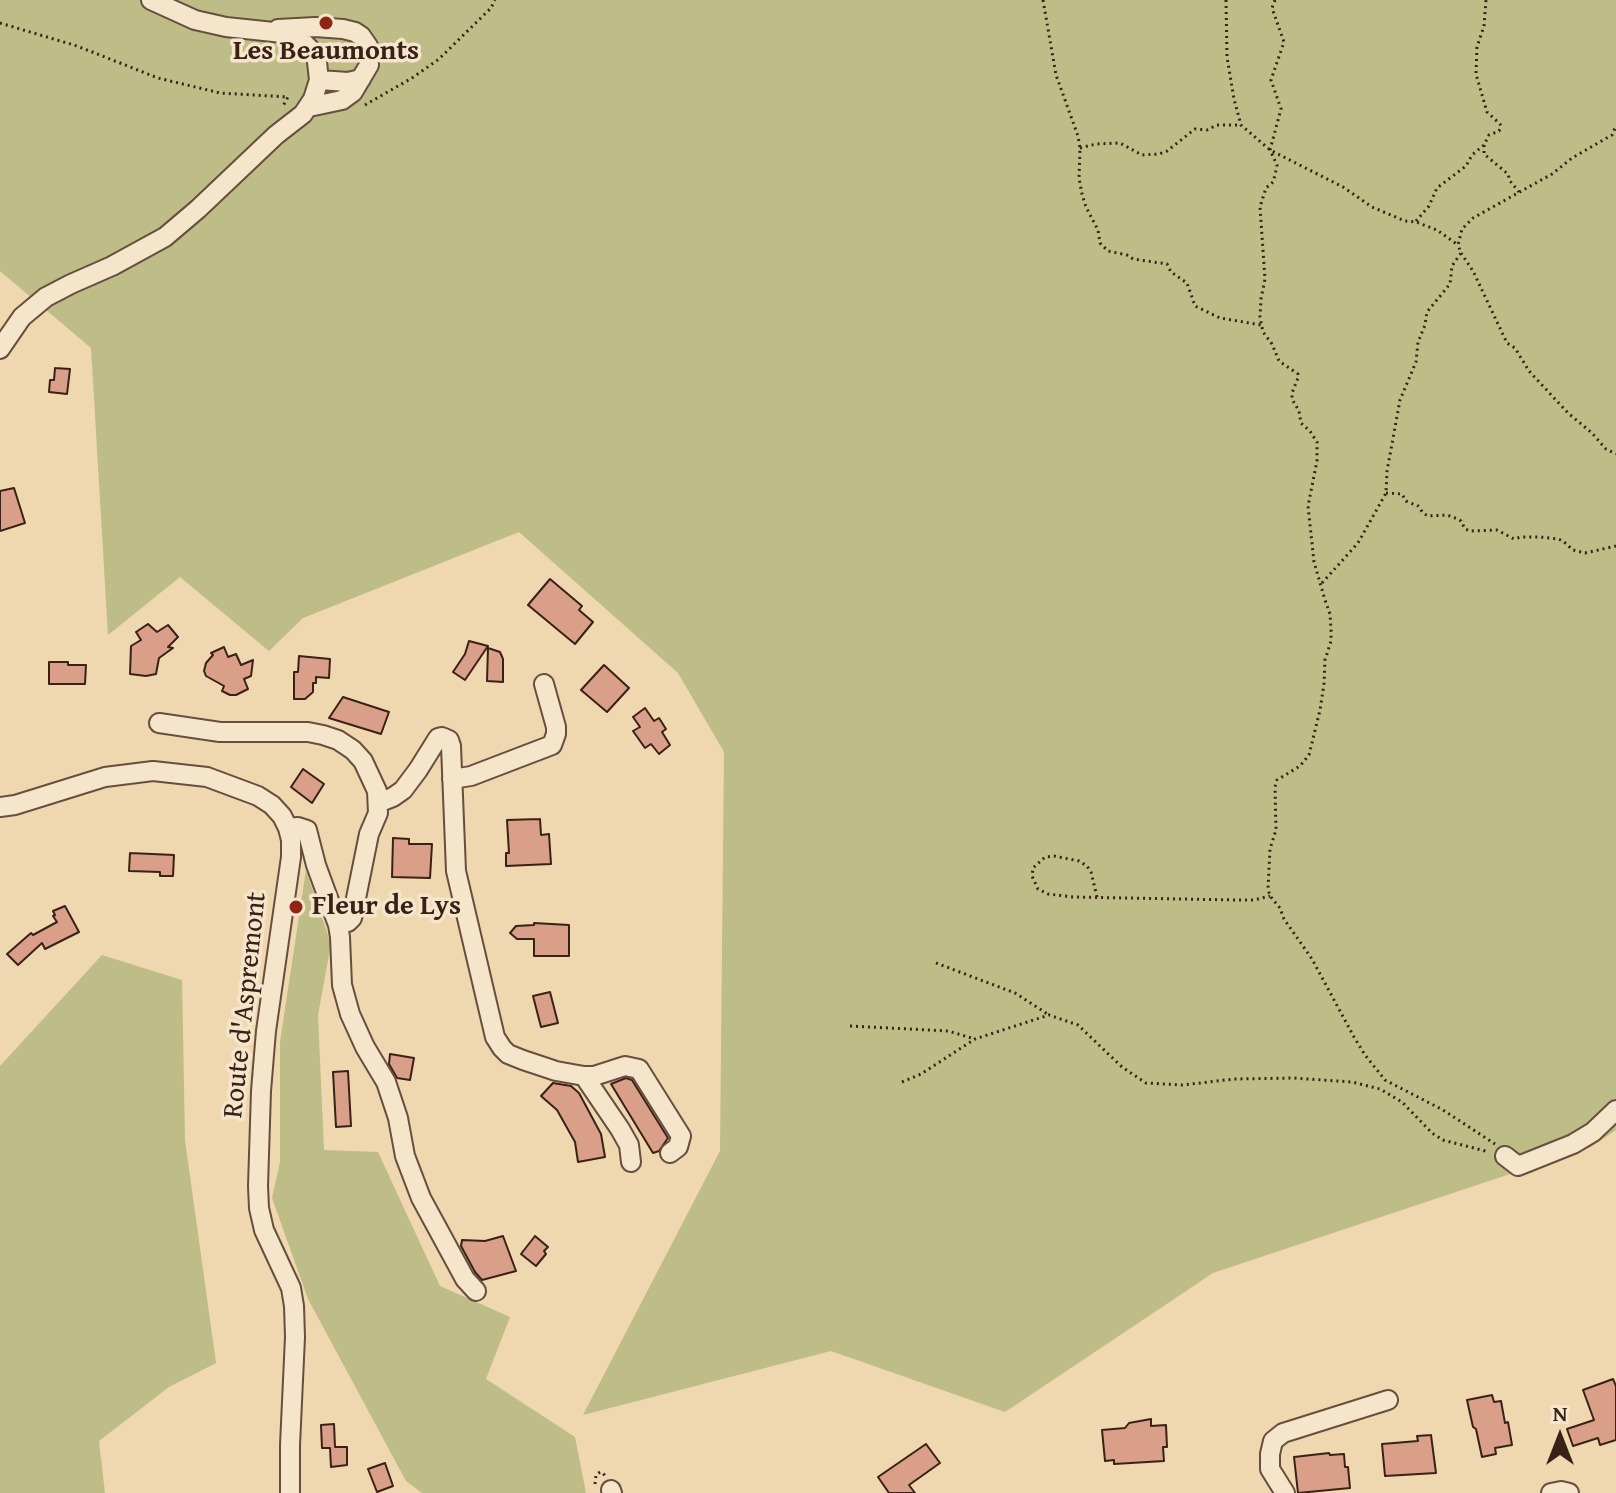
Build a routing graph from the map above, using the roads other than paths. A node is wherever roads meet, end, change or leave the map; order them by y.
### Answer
1 (151, 0) edge
2 (267, 30) junction
3 (355, 32) junction
4 (315, 54) junction
5 (361, 79) junction
6 (319, 80) junction
7 (309, 107) junction
8 (0, 349) edge
9 (544, 684) dead end
10 (159, 723) dead end
11 (452, 779) junction
12 (378, 803) junction
13 (0, 807) edge
14 (288, 828) junction
15 (338, 925) junction
16 (584, 1076) junction
17 (1616, 1110) edge
18 (1501, 1151) road end
19 (670, 1153) dead end
20 (631, 1162) dead end
21 (476, 1291) dead end
22 (1388, 1400) dead end
23 (290, 1493) edge
24 (1285, 1493) edge
25 (1551, 1493) edge
26 (1569, 1493) edge

1 - 2 street
2 - 3 street
2 - 4 street
3 - 4 street
3 - 5 street
4 - 6 street
5 - 6 street
5 - 7 street
6 - 7 street
7 - 8 street
9 - 11 street
10 - 12 street
11 - 12 street
11 - 16 street
12 - 15 street
13 - 14 street
14 - 15 street
14 - 23 street, Route d'Aspremont
15 - 21 street
16 - 19 street
16 - 20 street
17 - 18 street
22 - 24 street
25 - 26 street

